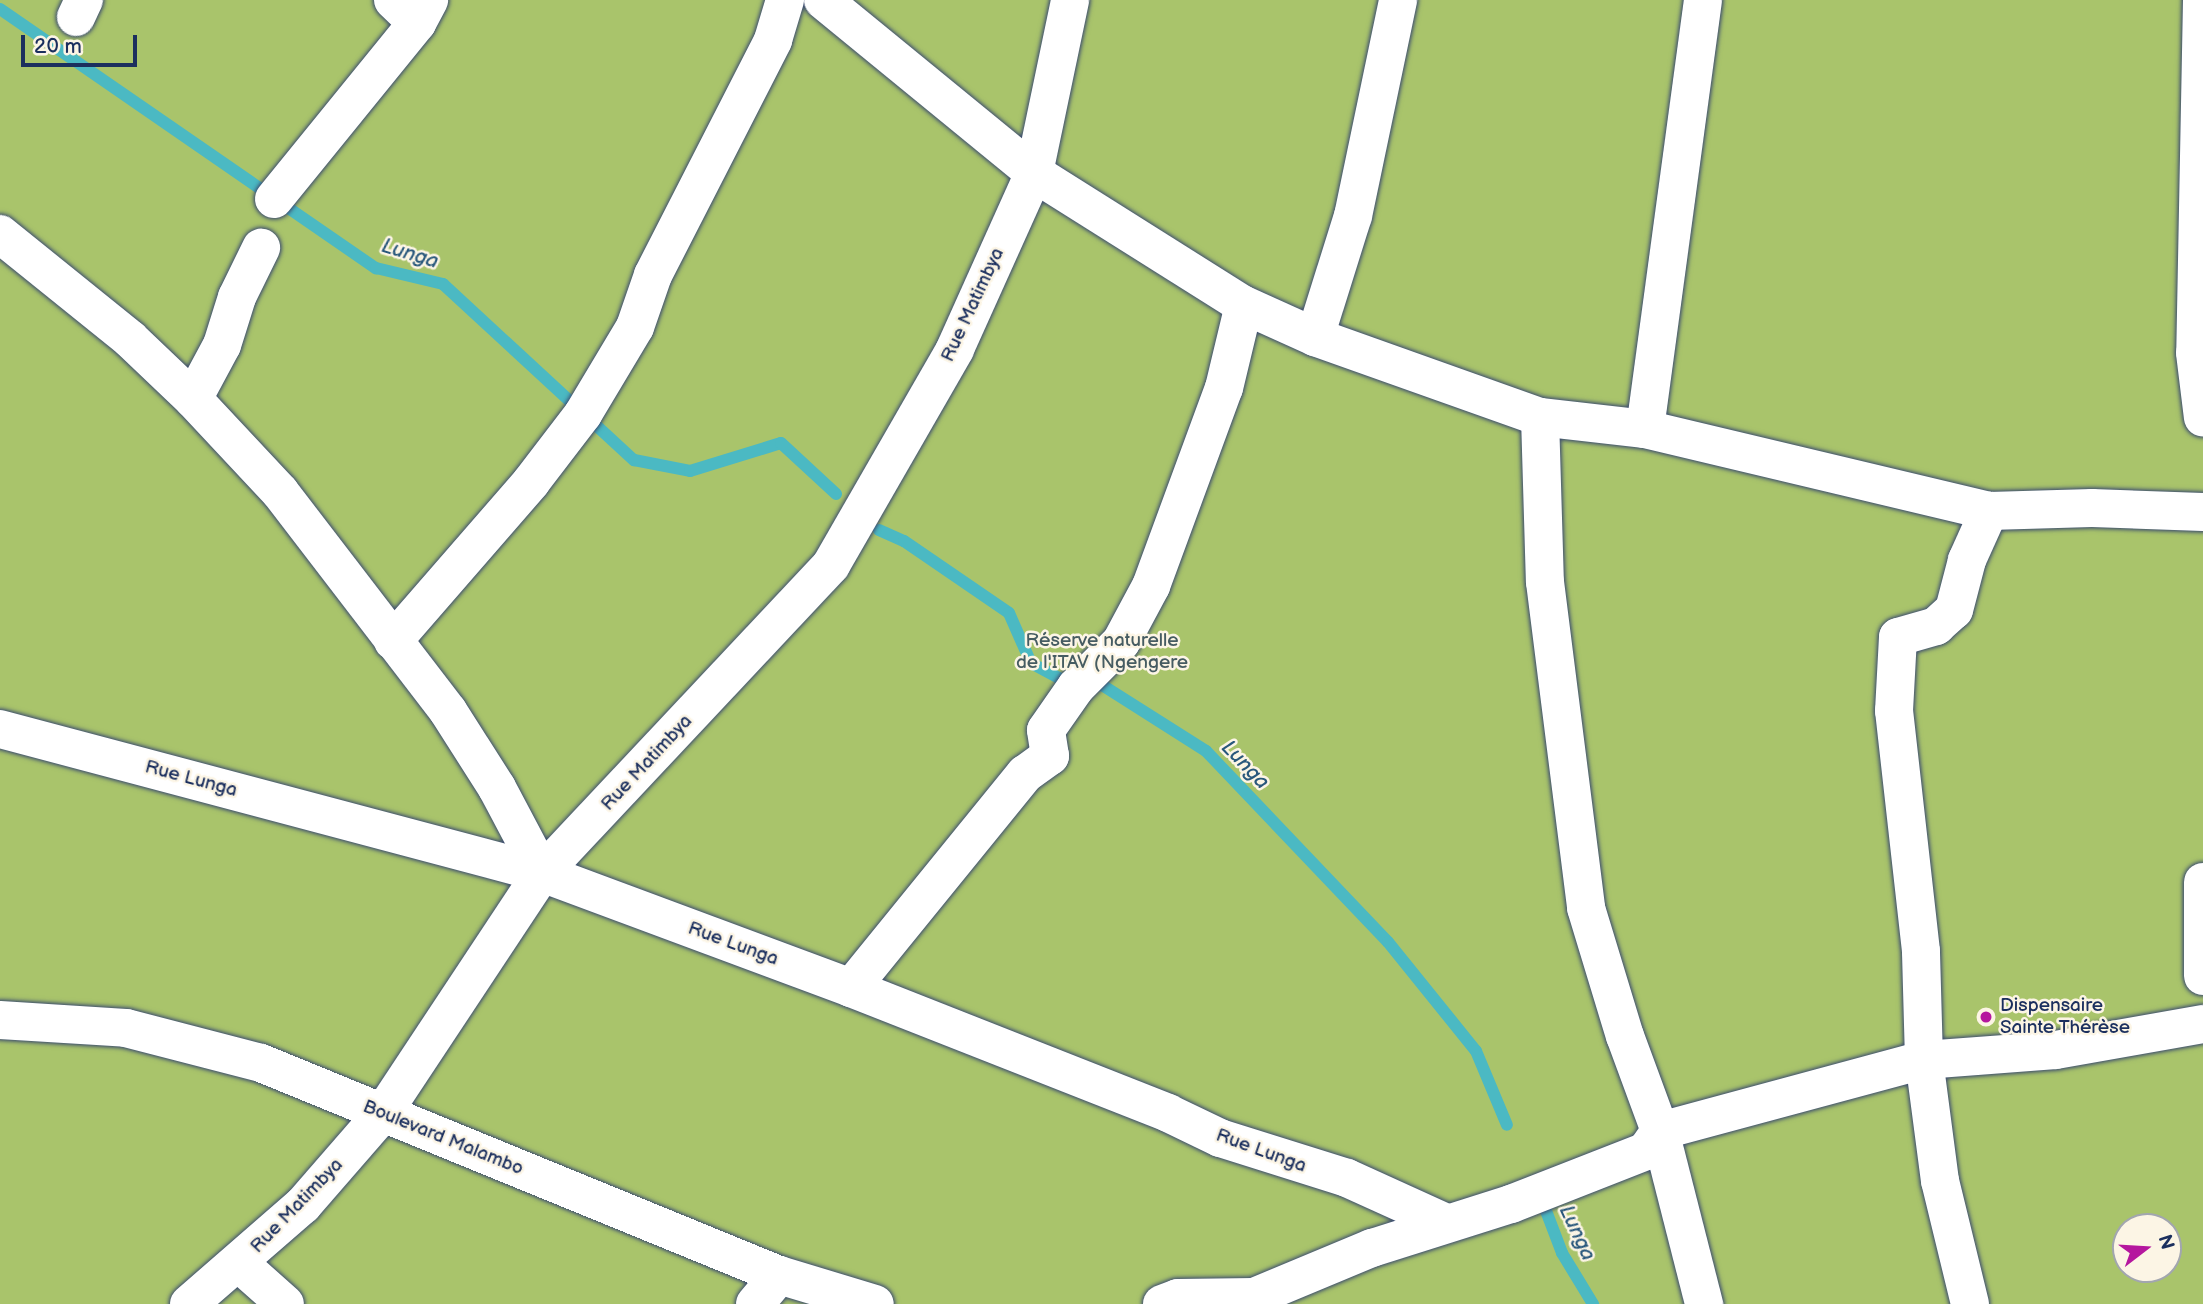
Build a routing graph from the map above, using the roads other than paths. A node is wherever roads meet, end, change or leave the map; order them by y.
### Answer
1 (785, 0) edge
2 (823, 0) edge
3 (1070, 0) edge
4 (1398, 0) edge
5 (1703, 0) edge
6 (2202, 0) edge
7 (413, 8) edge
8 (1034, 173) junction
9 (274, 199) dead end
10 (2, 239) edge
11 (261, 248) dead end
12 (1244, 304) junction
13 (1315, 337) junction
14 (193, 399) junction
15 (1539, 417) junction
16 (2203, 418) edge
17 (1645, 429) junction
18 (1989, 511) junction
19 (2203, 512) edge
20 (393, 641) junction
21 (0, 729) edge
22 (542, 873) junction
23 (2203, 882) edge
24 (2203, 976) edge
25 (851, 988) junction
26 (0, 1020) edge
27 (2203, 1024) edge
28 (1924, 1060) junction
29 (383, 1113) junction
30 (1660, 1131) junction
31 (1444, 1222) junction
32 (240, 1264) junction
33 (767, 1290) edge
34 (189, 1304) edge
35 (285, 1304) edge
36 (875, 1304) edge
37 (1162, 1304) edge
38 (1703, 1304) edge
39 (1970, 1304) edge

1 - 20 street
2 - 8 street
3 - 8 street, Rue Matimbya
4 - 13 street
5 - 17 street
6 - 16 street
7 - 9 street
8 - 12 street
8 - 22 street, Rue Matimbya
10 - 14 street
11 - 14 street
12 - 13 street
12 - 25 street
13 - 15 street
14 - 20 street
15 - 17 street
15 - 30 street
17 - 18 street
18 - 19 street
18 - 28 street
20 - 22 street
21 - 22 street, Rue Lunga
22 - 25 street, Rue Lunga
22 - 29 street, Rue Matimbya
23 - 24 street
25 - 31 street, Rue Lunga
26 - 29 street, Boulevard Malambo
27 - 28 street
28 - 30 street
28 - 39 street
29 - 32 street, Rue Matimbya
29 - 33 street, Boulevard Malambo
30 - 31 street
30 - 38 street
31 - 37 street
32 - 34 street, Rue Matimbya
32 - 35 street
33 - 36 street, Boulevard Malambo

